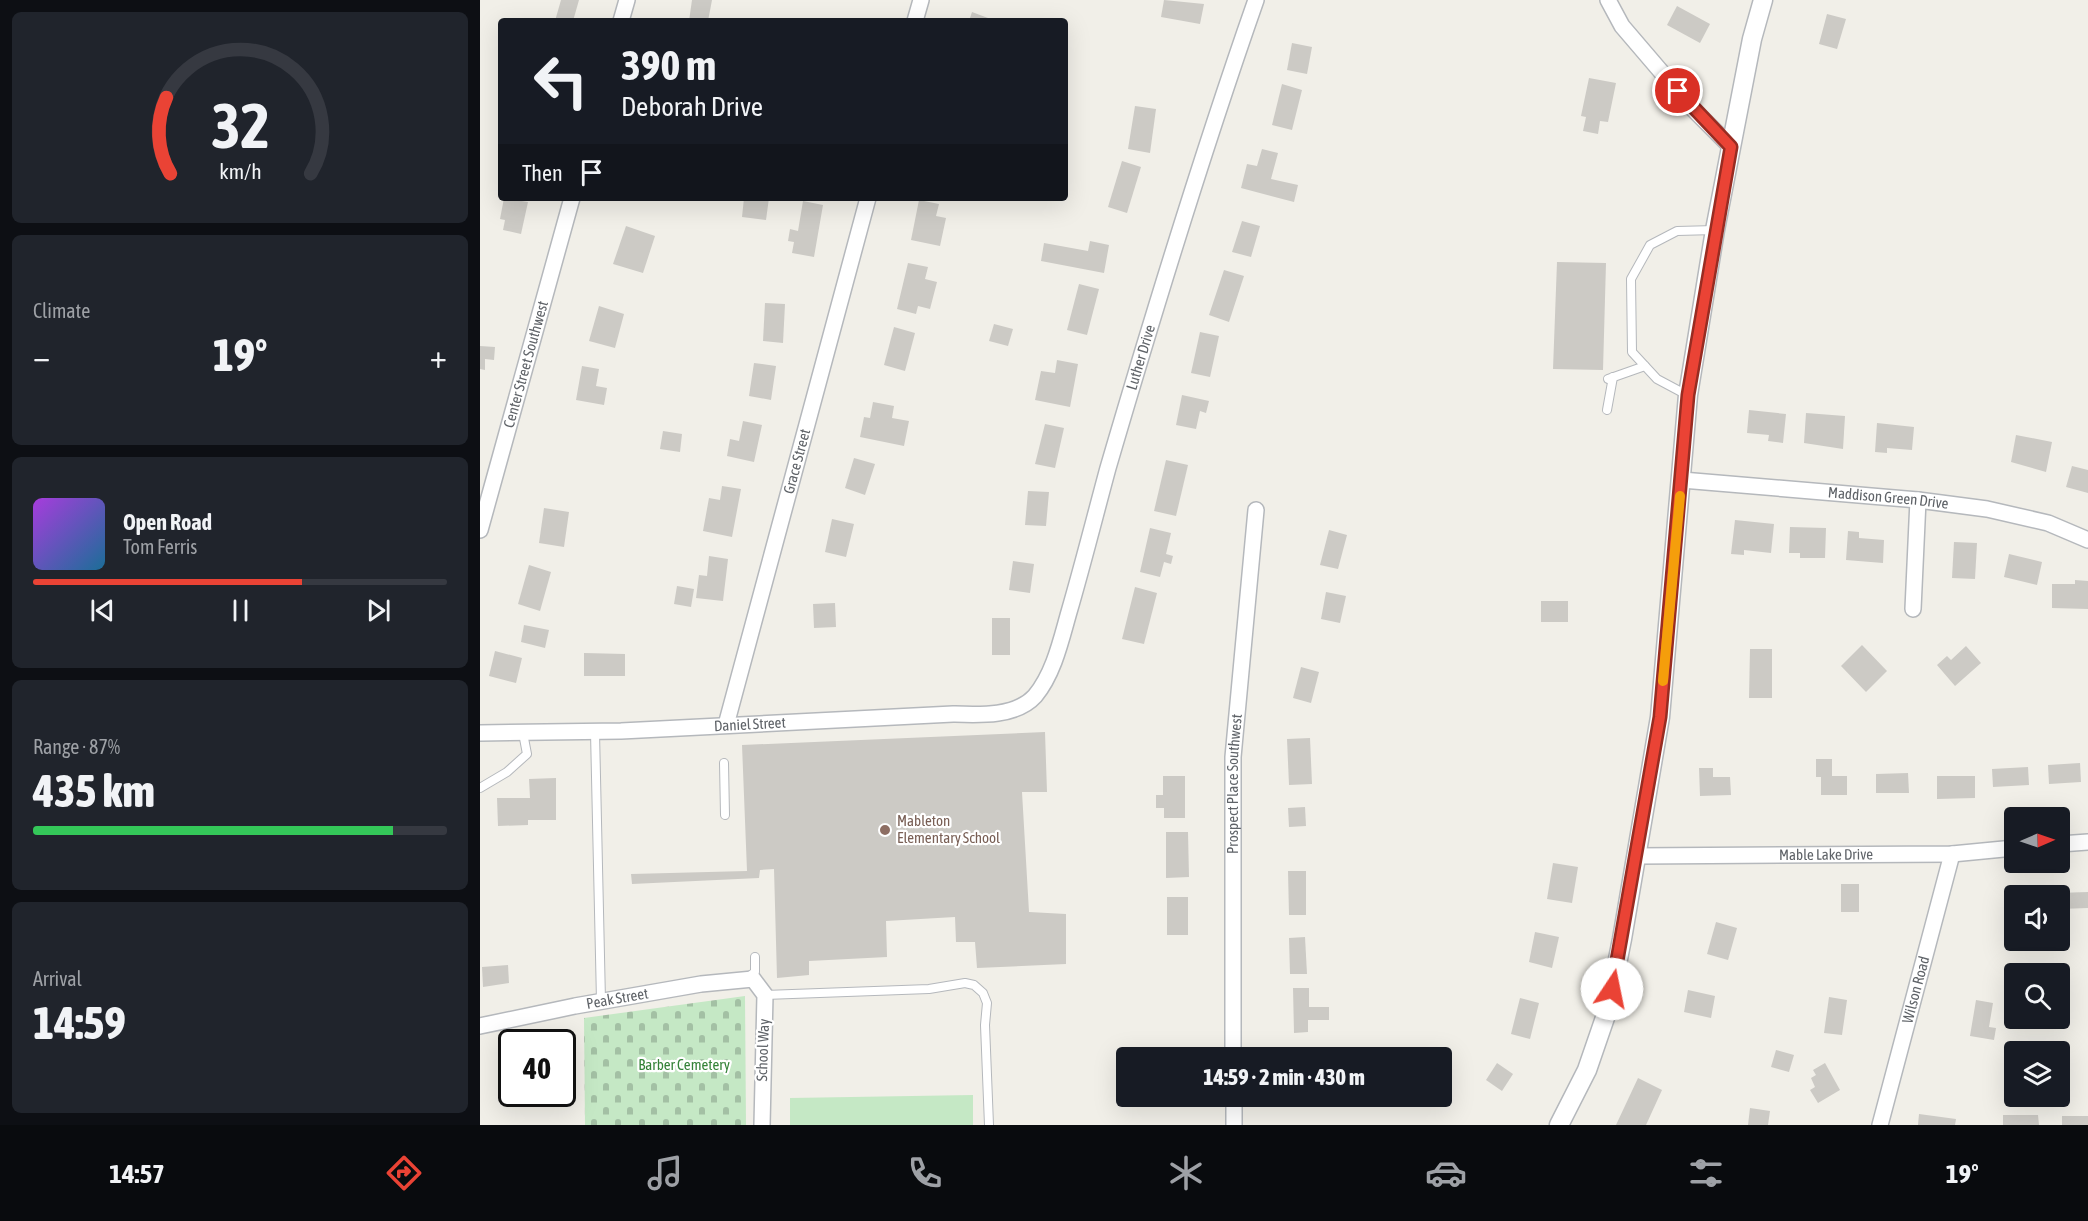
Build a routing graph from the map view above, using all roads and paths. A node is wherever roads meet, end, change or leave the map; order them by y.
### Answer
1 (627, 0) edge
2 (921, 0) edge
3 (1256, 0) edge
4 (1608, 0) edge
5 (1763, 0) edge
6 (622, 18) edge
7 (916, 18) edge
8 (1731, 147) junction
9 (571, 201) edge
10 (867, 201) edge
11 (1715, 230) junction
12 (1645, 366) junction
13 (1688, 395) junction
14 (1607, 410) dead end
15 (1682, 480) junction
16 (1918, 500) junction
17 (1256, 510) dead end
18 (480, 530) edge
19 (2088, 540) edge
20 (1913, 609) dead end
21 (1019, 708) joint
22 (726, 725) junction
23 (523, 732) junction
24 (595, 732) junction
25 (480, 733) edge
26 (724, 763) dead end
27 (480, 788) edge
28 (725, 815) dead end
29 (2088, 842) edge
30 (2070, 843) edge
31 (2004, 849) edge
32 (1952, 854) junction
33 (1637, 856) junction
34 (755, 957) dead end
35 (750, 978) junction
36 (765, 995) junction
37 (601, 1001) junction
38 (480, 1026) edge
39 (1233, 1047) edge
40 (1234, 1107) edge
41 (762, 1125) edge
42 (989, 1125) edge
43 (1234, 1125) edge
44 (1560, 1125) edge
45 (1880, 1125) edge

1 - 6 street
2 - 7 street
3 - 21 street, Luther Drive
4 - 8 street
5 - 8 street
8 - 11 street
9 - 18 street, Center Street Southwest
10 - 22 street, Grace Street
11 - 12 lane
11 - 13 street
12 - 13 lane
12 - 14 lane
13 - 15 street
15 - 16 street, Maddison Green Drive
15 - 33 street
16 - 19 street, Maddison Green Drive
16 - 20 street
17 - 39 street, Prospect Place Southwest
21 - 22 street, Daniel Street
22 - 24 street, Daniel Street
23 - 24 street, Daniel Street
23 - 25 street, Daniel Street
23 - 27 lane
24 - 37 lane
26 - 28 lane
29 - 30 street
31 - 32 street, Mable Lake Drive
32 - 33 street, Mable Lake Drive
32 - 45 street, Wilson Road
33 - 44 street
34 - 35 lane
35 - 36 street
35 - 37 street, Peak Street
36 - 41 street, School Way
36 - 42 lane
37 - 38 street, Peak Street
40 - 43 street

